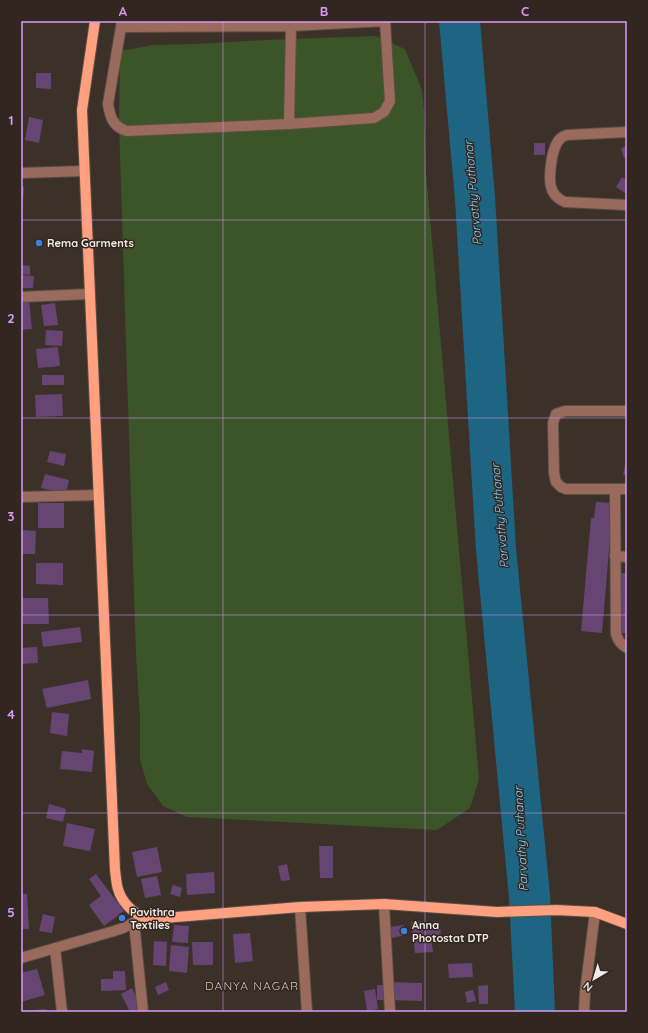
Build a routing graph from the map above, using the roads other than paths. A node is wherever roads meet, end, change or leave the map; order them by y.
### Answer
1 (95, 21) edge
2 (385, 21) edge
3 (122, 24) edge
4 (186, 24) edge
5 (291, 26) junction
6 (289, 124) junction
7 (627, 132) edge
8 (84, 170) junction
9 (21, 173) edge
10 (627, 205) edge
11 (89, 294) junction
12 (21, 297) edge
13 (627, 410) edge
14 (615, 489) junction
15 (627, 489) edge
16 (98, 495) junction
17 (21, 497) edge
18 (615, 556) junction
19 (627, 557) edge
20 (627, 648) edge
21 (384, 904) junction
22 (300, 907) junction
23 (595, 912) junction
24 (139, 920) junction
25 (627, 924) edge
26 (55, 948) junction
27 (21, 958) edge
28 (62, 1012) edge
29 (143, 1012) edge
30 (307, 1012) edge
31 (390, 1012) edge
32 (584, 1012) edge

1 - 8 main road
2 - 5 street
2 - 6 street
3 - 4 street
3 - 6 street
4 - 5 street
5 - 6 street
7 - 10 street
8 - 9 street
8 - 11 main road
11 - 12 street
11 - 16 main road
13 - 14 street
14 - 15 street
14 - 18 street
16 - 17 street
16 - 24 main road
18 - 19 street
18 - 20 street
21 - 22 main road
21 - 23 main road
21 - 31 street
22 - 24 main road
22 - 30 street
23 - 25 main road
23 - 32 street
24 - 26 street
24 - 29 street
26 - 27 street
26 - 28 street

